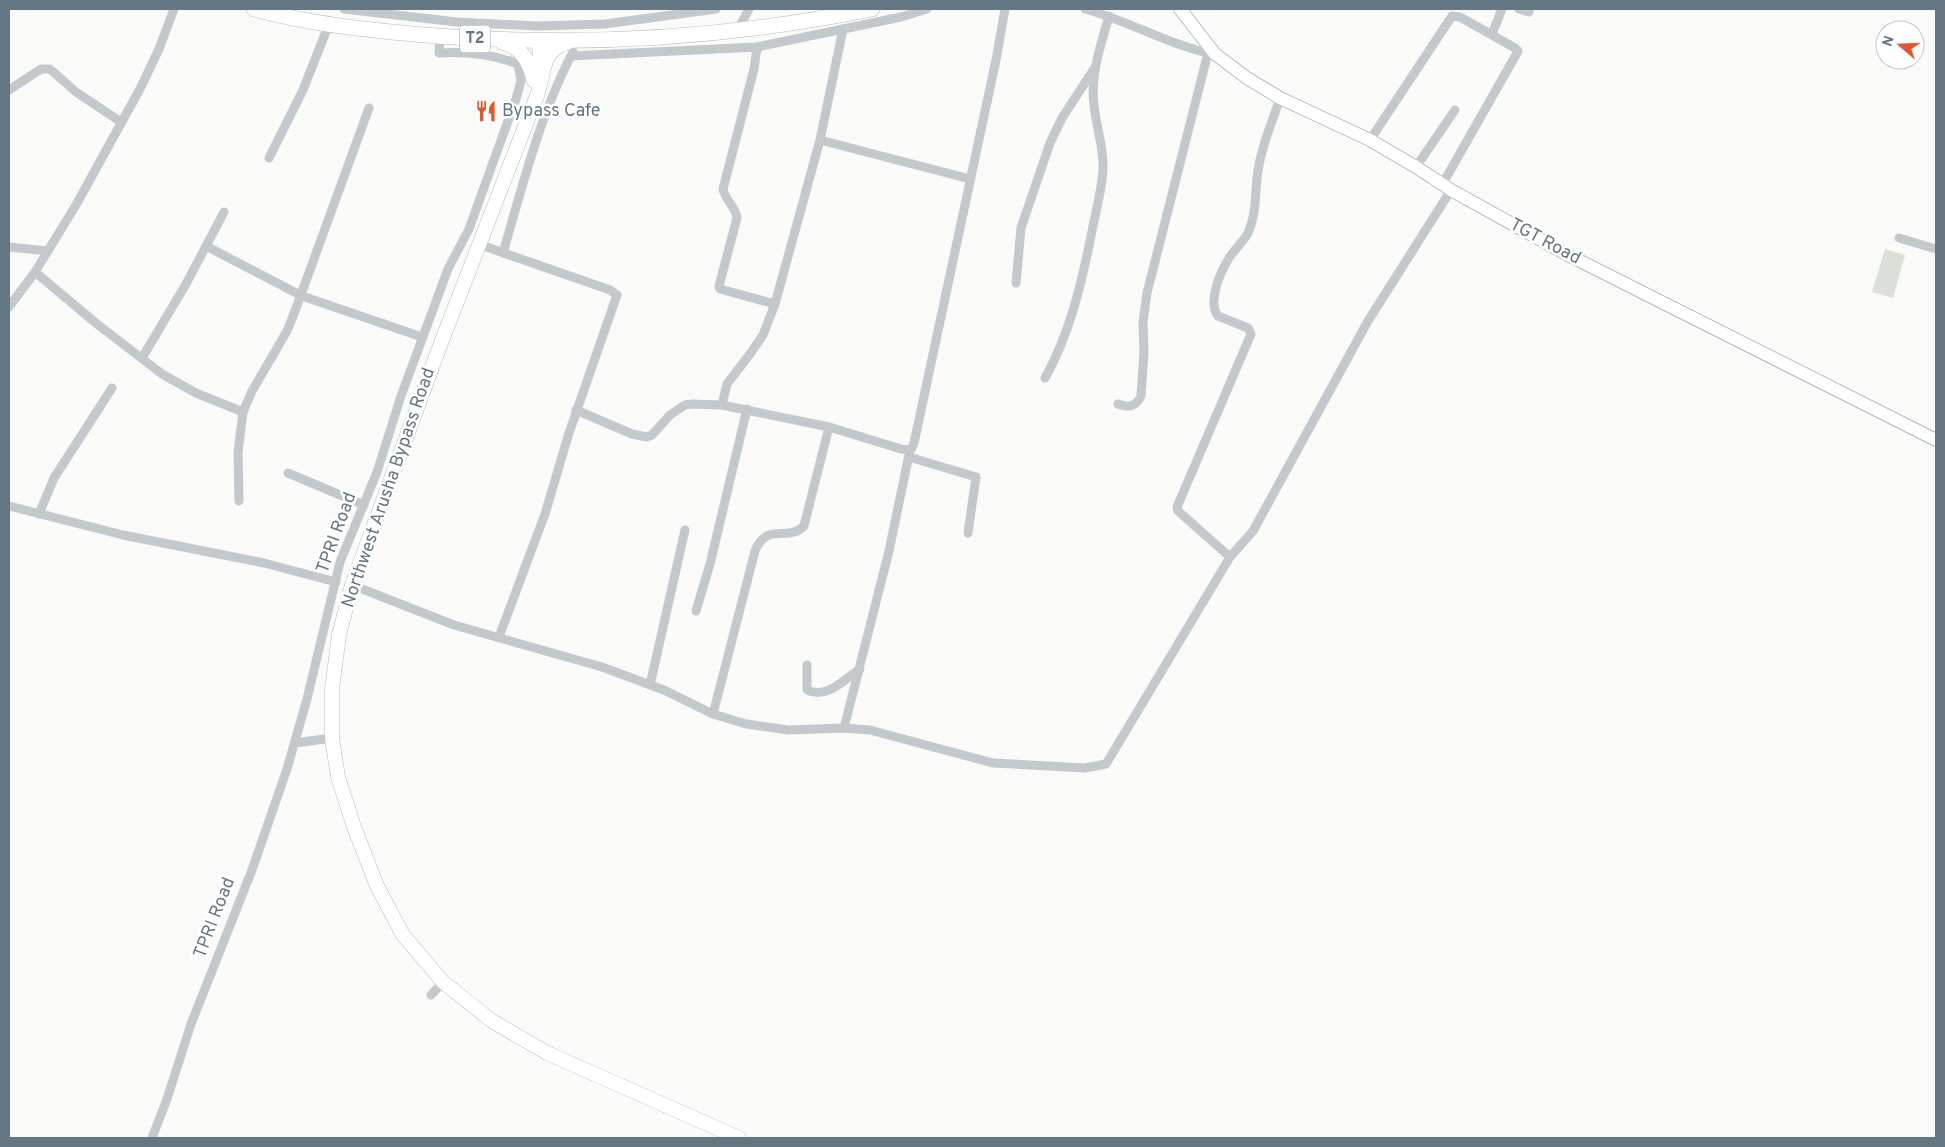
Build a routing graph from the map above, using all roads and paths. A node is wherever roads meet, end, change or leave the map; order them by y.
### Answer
1 (174, 9) edge
2 (254, 9) edge
3 (347, 9) edge
4 (716, 9) edge
5 (750, 9) edge
6 (872, 9) edge
7 (927, 9) edge
8 (1005, 9) edge
9 (1085, 9) edge
10 (1180, 9) edge
11 (1502, 9) edge
12 (1519, 9) edge
13 (1529, 12) dead end
14 (1109, 16) junction
15 (329, 24) junction
16 (843, 29) junction
17 (737, 31) junction
18 (1492, 34) junction
19 (440, 36) junction
20 (498, 40) junction
21 (535, 40) junction
22 (575, 46) junction
23 (757, 47) junction
24 (1212, 54) junction
25 (1094, 69) junction
26 (538, 80) junction
27 (9, 90) edge
28 (1280, 98) junction
29 (370, 108) dead end
30 (1455, 110) dead end
31 (121, 122) junction
32 (820, 140) junction
33 (1370, 140) junction
34 (268, 158) dead end
35 (1416, 167) junction
36 (970, 179) junction
37 (1446, 188) junction
38 (224, 212) dead end
39 (1899, 238) dead end
40 (478, 244) junction
41 (206, 246) junction
42 (9, 247) edge
43 (1936, 249) edge
44 (48, 252) junction
45 (503, 252) junction
46 (35, 272) junction
47 (1016, 283) dead end
48 (302, 296) junction
49 (775, 304) junction
50 (9, 307) edge
51 (422, 338) junction
52 (142, 358) junction
53 (1045, 378) dead end
54 (112, 388) dead end
55 (1118, 404) dead end
56 (722, 405) junction
57 (746, 409) junction
58 (576, 410) junction
59 (243, 412) junction
60 (829, 427) junction
61 (1936, 440) edge
62 (910, 454) junction
63 (288, 472) dead end
64 (239, 501) dead end
65 (364, 505) junction
66 (9, 506) edge
67 (39, 514) junction
68 (685, 530) dead end
69 (968, 533) dead end
70 (1230, 557) junction
71 (336, 582) junction
72 (352, 585) junction
73 (696, 611) dead end
74 (499, 637) junction
75 (807, 664) dead end
76 (860, 669) junction
77 (650, 685) junction
78 (713, 714) junction
79 (844, 728) junction
80 (332, 738) junction
81 (294, 744) junction
82 (443, 982) junction
83 (431, 995) dead end
84 (152, 1138) edge
85 (739, 1138) edge

1 - 31 street
2 - 15 highway, T2
3 - 4 street
5 - 17 street
6 - 17 highway, T2
7 - 16 street
8 - 36 street
9 - 14 street
10 - 24 street, TGT Road
11 - 18 street
12 - 13 street
14 - 24 street
14 - 25 street
15 - 19 highway, T2
15 - 34 street
16 - 23 street
16 - 32 street
17 - 22 highway, T2
18 - 33 street
18 - 37 street
19 - 20 highway, T2
19 - 51 street, TPRI Road
20 - 21 highway, T2
20 - 26 highway
21 - 22 highway, T2
21 - 26 main road, Northwest Arusha Bypass Road
22 - 23 street
22 - 26 highway
22 - 45 street
23 - 49 street
24 - 28 street, TGT Road
24 - 55 street
25 - 47 street
25 - 53 street
26 - 40 main road, Northwest Arusha Bypass Road
27 - 31 street
28 - 33 street, TGT Road
28 - 70 street
29 - 48 street
30 - 35 street
31 - 44 street
32 - 36 street
32 - 49 street
33 - 35 street, TGT Road
35 - 37 street, TGT Road
36 - 62 street
37 - 61 street, TGT Road
37 - 70 street
38 - 41 street
39 - 43 street
40 - 45 street
40 - 72 main road, Northwest Arusha Bypass Road
41 - 48 street
41 - 52 street
42 - 44 street
44 - 46 street
45 - 58 street
46 - 50 street
46 - 52 street
48 - 51 street
48 - 59 street
49 - 56 street
51 - 65 street, TPRI Road
52 - 59 street
54 - 67 street
56 - 57 street
56 - 58 street
57 - 60 street
57 - 73 street
58 - 74 street
59 - 64 street
60 - 62 street
60 - 78 street
62 - 69 street
62 - 76 street
63 - 65 street
65 - 71 street, TPRI Road
66 - 67 street
67 - 71 street
68 - 77 street
70 - 79 street
71 - 81 street, TPRI Road
72 - 74 street
72 - 80 main road, Northwest Arusha Bypass Road
74 - 77 street
75 - 76 street
76 - 79 street
77 - 78 street
78 - 79 street
80 - 81 street
80 - 82 main road, Northwest Arusha Bypass Road
81 - 84 street, TPRI Road
82 - 83 street
82 - 85 main road, Northwest Arusha Bypass Road

